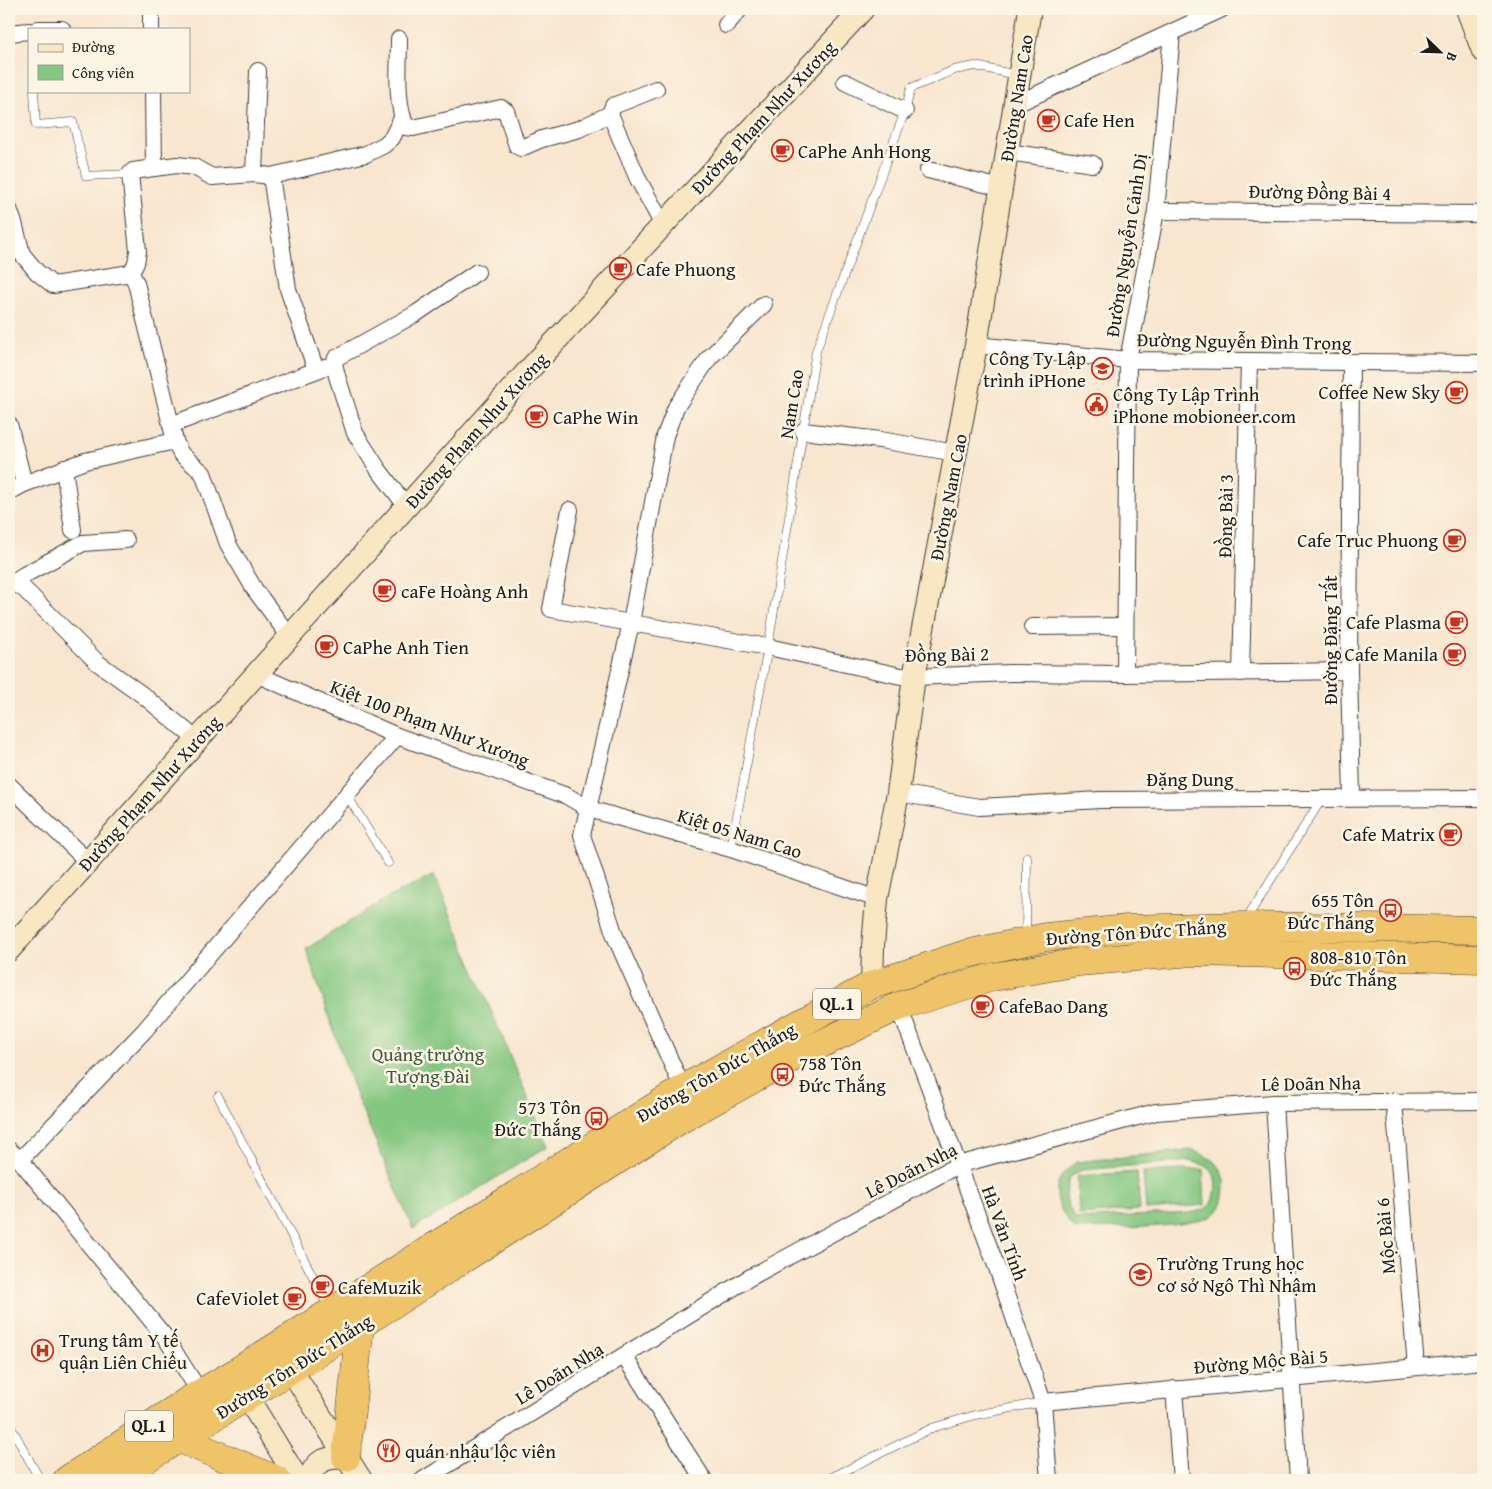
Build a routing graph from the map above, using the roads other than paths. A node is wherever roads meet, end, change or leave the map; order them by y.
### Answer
1 (740, 9) edge
2 (863, 9) edge
3 (1030, 9) edge
4 (1222, 9) edge
5 (1467, 9) edge
6 (151, 10) dead end
7 (726, 25) dead end
8 (152, 28) edge
9 (28, 31) edge
10 (9, 33) edge
11 (1172, 33) junction
12 (398, 39) dead end
13 (1483, 52) edge
14 (258, 71) dead end
15 (1019, 75) junction
16 (845, 82) dead end
17 (656, 89) dead end
18 (34, 92) edge
19 (153, 92) edge
20 (1014, 105) junction
21 (905, 111) junction
22 (610, 114) junction
23 (402, 118) junction
24 (1007, 152) junction
25 (1093, 164) dead end
26 (154, 168) junction
27 (928, 170) dead end
28 (130, 174) junction
29 (254, 174) junction
30 (271, 176) junction
31 (1001, 188) junction
32 (1156, 211) junction
33 (1483, 214) edge
34 (11, 217) edge
35 (663, 225) junction
36 (477, 272) dead end
37 (131, 273) junction
38 (764, 304) dead end
39 (976, 345) junction
40 (1128, 360) junction
41 (1249, 361) junction
42 (1351, 362) junction
43 (334, 363) junction
44 (1483, 363) edge
45 (316, 370) junction
46 (9, 424) edge
47 (171, 425) junction
48 (803, 431) junction
49 (175, 441) junction
50 (956, 453) junction
51 (64, 468) junction
52 (24, 484) junction
53 (9, 492) edge
54 (407, 507) junction
55 (570, 510) dead end
56 (73, 530) dead end
57 (126, 540) dead end
58 (11, 583) edge
59 (631, 623) junction
60 (1125, 626) junction
61 (1032, 627) dead end
62 (290, 637) junction
63 (768, 647) junction
64 (1349, 671) junction
65 (1242, 673) junction
66 (256, 674) junction
67 (1125, 674) junction
68 (914, 677) junction
69 (397, 736) junction
70 (197, 740) junction
71 (9, 785) edge
72 (898, 793) junction
73 (347, 794) junction
74 (1322, 798) junction
75 (1352, 798) junction
76 (1483, 798) edge
77 (589, 809) junction
78 (731, 849) junction
79 (1027, 856) dead end
80 (88, 862) junction
81 (388, 863) dead end
82 (877, 899) junction
83 (1242, 926) junction
84 (1483, 930) edge
85 (1026, 941) junction
86 (9, 950) edge
87 (1483, 959) edge
88 (872, 985) junction
89 (899, 1006) junction
90 (683, 1089) junction
91 (218, 1096) dead end
92 (1394, 1101) junction
93 (1483, 1101) edge
94 (1274, 1102) junction
95 (14, 1155) edge
96 (958, 1165) junction
97 (331, 1311) junction
98 (360, 1325) junction
99 (277, 1347) junction
100 (624, 1356) junction
101 (1483, 1361) edge
102 (1416, 1367) junction
103 (291, 1370) junction
104 (1292, 1379) junction
105 (240, 1386) junction
106 (1174, 1389) junction
107 (201, 1394) junction
108 (1043, 1402) junction
109 (9, 1425) edge
110 (178, 1438) junction
111 (346, 1457) junction
112 (40, 1480) edge
113 (67, 1480) edge
114 (112, 1480) edge
115 (277, 1480) edge
116 (298, 1480) edge
117 (309, 1480) edge
118 (361, 1480) edge
119 (423, 1480) edge
120 (704, 1480) edge
121 (826, 1480) edge
122 (1049, 1480) edge
123 (1181, 1480) edge
124 (1298, 1480) edge

1 - 7 street
2 - 35 street, Đường Phạm Như Xương
3 - 15 street, Đường Nam Cao
4 - 11 street
5 - 13 street
6 - 8 street
9 - 10 street
11 - 20 street
11 - 32 street, Đường Nguyễn Cảnh Dị
12 - 23 street
14 - 29 street
15 - 20 street, Đường Nam Cao
15 - 21 lane, Nam Cao
16 - 21 street
17 - 22 street
18 - 28 lane
19 - 26 street
20 - 24 street, Đường Nam Cao
21 - 48 lane, Nam Cao
22 - 23 street
22 - 35 street
23 - 30 street
24 - 25 street
24 - 31 street, Đường Nam Cao
26 - 28 street
26 - 29 street
27 - 31 street
28 - 37 street
29 - 30 street
30 - 45 street
31 - 39 street, Đường Nam Cao
32 - 33 street, Đường Đồng Bài 4
32 - 40 street, Đường Nguyễn Cảnh Dị
34 - 37 street
35 - 54 street, Đường Phạm Như Xương
36 - 43 street
37 - 47 street
38 - 59 street
39 - 40 street, Đường Nguyễn Đình Trọng
39 - 50 street, Đường Nam Cao
40 - 41 street, Đường Nguyễn Đình Trọng
40 - 60 street, Đường Nguyễn Cảnh Dị
41 - 42 street, Đường Nguyễn Đình Trọng
41 - 65 street, Đồng Bài 3
42 - 44 street, Đường Nguyễn Đình Trọng
42 - 64 street, Đường Đặng Tất
43 - 45 street
43 - 54 street
45 - 47 street
46 - 52 street
47 - 49 street
48 - 50 street
48 - 63 lane, Nam Cao
49 - 51 street
49 - 62 street
50 - 68 street, Đường Nam Cao
51 - 52 street
51 - 56 street
52 - 53 street
54 - 62 street, Đường Phạm Như Xương
55 - 59 street, Đồng Bài 2
57 - 58 street
58 - 70 street
59 - 63 street, Đồng Bài 2
59 - 77 street
60 - 61 street
60 - 67 street, Đường Nguyễn Cảnh Dị
62 - 66 street, Đường Phạm Như Xương
63 - 68 street, Đồng Bài 2
63 - 78 lane, Nam Cao
64 - 65 street, Đồng Bài 2
64 - 75 street, Đường Đặng Tất
65 - 67 street, Đồng Bài 2
66 - 69 street, Kiệt 100 Phạm Như Xương
66 - 70 street, Đường Phạm Như Xương
67 - 68 street, Đồng Bài 2
68 - 72 street, Đường Nam Cao
69 - 73 street
69 - 77 street, Kiệt 100 Phạm Như Xương
70 - 80 street, Đường Phạm Như Xương
71 - 80 street
72 - 74 street, Đặng Dung
72 - 82 street, Đường Nam Cao
73 - 81 lane
73 - 95 street
74 - 75 street, Đặng Dung
74 - 83 lane
75 - 76 street, Đặng Dung
77 - 78 street, Kiệt 05 Nam Cao
77 - 90 street
78 - 82 street, Kiệt 05 Nam Cao
79 - 85 lane
80 - 86 street, Đường Phạm Như Xương
82 - 88 street, Đường Nam Cao
83 - 84 highway, Đường Tôn Đức Thắng / QL.1
83 - 85 highway, Đường Tôn Đức Thắng / QL.1
85 - 88 highway, Đường Tôn Đức Thắng / QL.1
87 - 89 highway, Đường Tôn Đức Thắng / QL.1
88 - 90 highway, Đường Tôn Đức Thắng / QL.1
89 - 96 street, Hà Văn Tính
89 - 98 highway, Đường Tôn Đức Thắng / QL.1
90 - 97 highway, Đường Tôn Đức Thắng / QL.1
91 - 97 lane
92 - 93 street, Lê Doãn Nhạ
92 - 94 street, Lê Doãn Nhạ
92 - 102 street, Mộc Bài 6
94 - 96 street, Lê Doãn Nhạ
94 - 104 street
95 - 107 street
96 - 100 street, Lê Doãn Nhạ
96 - 108 street, Hà Văn Tính
97 - 99 highway, Đường Tôn Đức Thắng / QL.1
98 - 103 highway, Đường Tôn Đức Thắng / QL.1
98 - 111 highway
99 - 103 street
99 - 105 highway, Đường Tôn Đức Thắng / QL.1
100 - 119 street, Lê Doãn Nhạ
100 - 120 street
101 - 102 street, Đường Mộc Bài 5
102 - 104 street, Đường Mộc Bài 5
103 - 105 highway, Đường Tôn Đức Thắng / QL.1
103 - 111 street
104 - 106 street, Đường Mộc Bài 5
104 - 124 street
105 - 107 highway, Đường Tôn Đức Thắng / QL.1
105 - 110 highway, Đường Tôn Đức Thắng / QL.1
105 - 116 street
106 - 108 street, Đường Mộc Bài 5
106 - 123 street
107 - 113 highway, Đường Tôn Đức Thắng / QL.1
108 - 121 lane
108 - 122 street, Hà Văn Tính
109 - 112 lane
110 - 114 highway, Đường Tôn Đức Thắng / QL.1
110 - 115 highway
111 - 117 street
111 - 118 street

